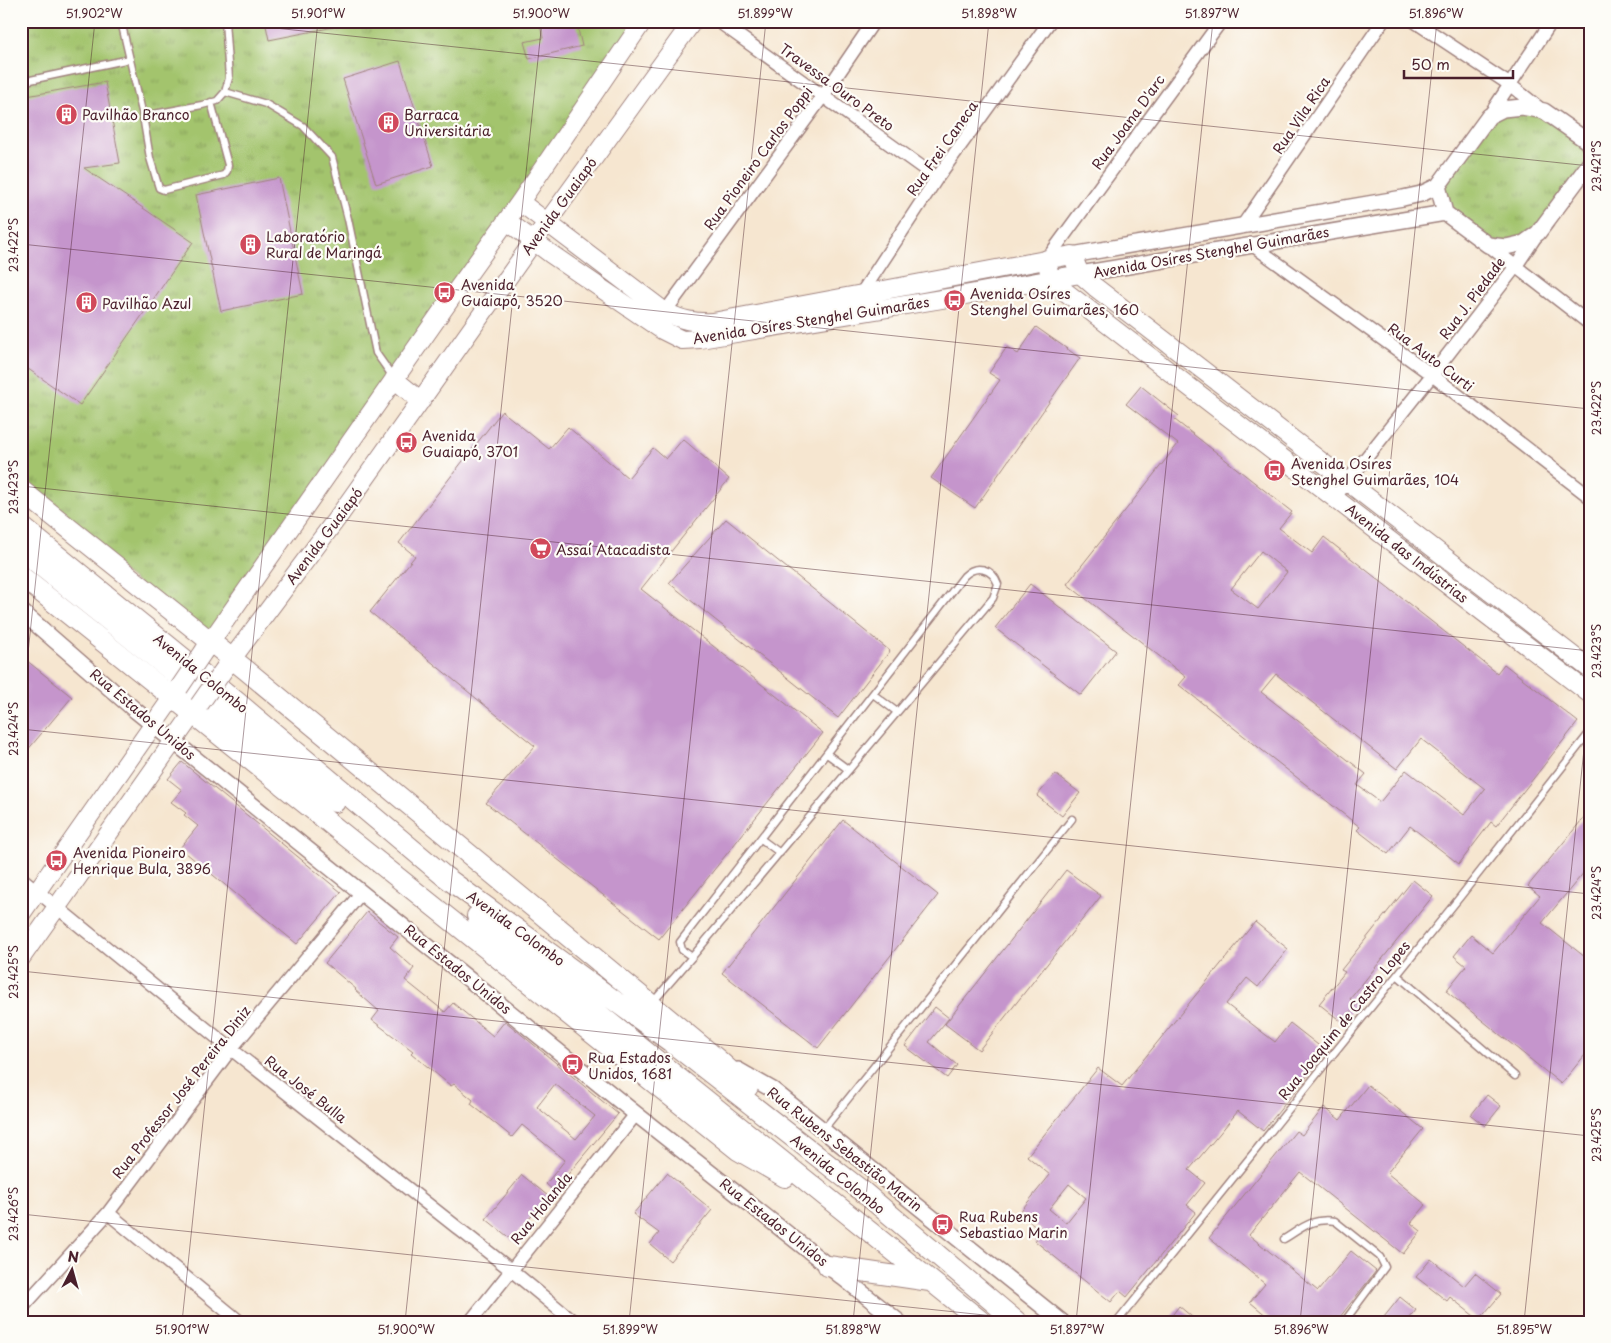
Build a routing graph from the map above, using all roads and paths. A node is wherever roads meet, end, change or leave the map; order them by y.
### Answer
1 (121, 21) edge
2 (225, 21) edge
3 (643, 21) edge
4 (692, 21) edge
5 (718, 21) edge
6 (874, 21) edge
7 (1050, 21) edge
8 (1221, 21) edge
9 (1382, 21) edge
10 (1414, 21) edge
11 (1552, 21) edge
12 (130, 59) junction
13 (21, 82) edge
14 (1509, 84) junction
15 (225, 92) junction
16 (823, 96) junction
17 (211, 102) junction
18 (1544, 111) junction
19 (143, 116) junction
20 (1489, 116) junction
21 (1589, 143) edge
22 (1590, 163) edge
23 (937, 178) junction
24 (1438, 186) junction
25 (520, 202) junction
26 (1445, 213) junction
27 (507, 221) junction
28 (547, 222) junction
29 (1243, 225) junction
30 (1538, 233) junction
31 (1060, 240) junction
32 (533, 242) junction
33 (1251, 244) junction
34 (1488, 245) junction
35 (1072, 255) junction
36 (1047, 259) junction
37 (1516, 266) junction
38 (1080, 274) junction
39 (1050, 280) junction
40 (861, 294) junction
41 (666, 312) junction
42 (1590, 324) edge
43 (1432, 375) junction
44 (394, 379) junction
45 (422, 401) junction
46 (1348, 481) junction
47 (21, 490) edge
48 (1335, 497) junction
49 (1590, 497) edge
50 (21, 526) edge
51 (21, 550) edge
52 (21, 576) edge
53 (21, 611) edge
54 (207, 646) junction
55 (229, 663) junction
56 (1590, 669) edge
57 (176, 693) junction
58 (873, 694) junction
59 (1590, 694) edge
60 (196, 709) junction
61 (897, 712) junction
62 (154, 725) junction
63 (1590, 732) edge
64 (174, 741) junction
65 (827, 754) junction
66 (849, 770) junction
67 (1072, 819) dead end
68 (761, 839) junction
69 (780, 853) junction
70 (21, 878) edge
71 (37, 891) junction
72 (362, 892) junction
73 (56, 907) junction
74 (21, 914) edge
75 (692, 957) junction
76 (21, 958) edge
77 (1397, 975) junction
78 (651, 1005) junction
79 (231, 1049) junction
80 (717, 1059) junction
81 (1515, 1076) dead end
82 (636, 1114) junction
83 (823, 1130) junction
84 (862, 1191) junction
85 (843, 1211) junction
86 (108, 1213) junction
87 (1284, 1239) dead end
88 (828, 1266) junction
89 (511, 1270) junction
90 (933, 1282) junction
91 (21, 1309) edge
92 (240, 1322) edge
93 (470, 1322) edge
94 (574, 1322) edge
95 (899, 1322) edge
96 (982, 1322) edge
97 (1017, 1322) edge
98 (1062, 1322) edge
99 (1117, 1322) edge
100 (1344, 1322) edge

1 - 12 lane
2 - 15 lane
3 - 25 main road
4 - 28 main road, Avenida Guaiapó
5 - 16 street, Travessa Ouro Preto
6 - 16 street, Rua Pioneiro Carlos Poppi
7 - 23 street, Rua Frei Caneca
8 - 31 street, Rua Joana D'arc
9 - 29 street, Rua Vila Rica
10 - 14 street
11 - 14 street
12 - 13 lane
12 - 19 lane
14 - 18 street
14 - 20 street
15 - 17 lane
15 - 44 lane
16 - 23 street, Travessa Ouro Preto
16 - 41 street, Rua Pioneiro Carlos Poppi
17 - 19 lane
17 - 19 lane
18 - 20 street
18 - 21 street
20 - 24 street
22 - 30 street
23 - 40 street, Rua Frei Caneca
24 - 26 street
24 - 29 street, Avenida Osíres Stenghel Guimarães
25 - 27 main road
25 - 28 main road, Avenida Osíres Stenghel Guimarães
26 - 33 street, Avenida Osíres Stenghel Guimarães
26 - 34 street
27 - 32 main road, Avenida Osíres Stenghel Guimarães
27 - 44 main road
28 - 32 main road, Avenida Guaiapó
28 - 41 main road, Avenida Osíres Stenghel Guimarães
29 - 35 street, Avenida Osíres Stenghel Guimarães
30 - 34 street
30 - 37 street, Rua J. Piedade
31 - 35 street
31 - 36 street, Rua Joana D'arc
32 - 39 main road, Avenida Osíres Stenghel Guimarães
32 - 45 main road, Avenida Guaiapó
33 - 38 street, Avenida Osíres Stenghel Guimarães
33 - 43 street, Rua Auto Curti
34 - 37 street
35 - 36 main road, Avenida Osíres Stenghel Guimarães
35 - 38 main road, Avenida das Indústrias
36 - 39 main road
36 - 40 main road, Avenida Osíres Stenghel Guimarães
37 - 42 street
37 - 43 street, Rua J. Piedade
38 - 39 main road, Avenida Osíres Stenghel Guimarães
38 - 46 main road, Avenida das Indústrias
39 - 48 main road, Avenida das Indústrias
40 - 41 main road, Avenida Osíres Stenghel Guimarães
43 - 46 street, Rua J. Piedade
43 - 49 street, Rua Auto Curti
44 - 45 main road
44 - 54 main road
45 - 55 main road, Avenida Guaiapó
46 - 48 street, Rua J. Piedade
46 - 56 main road, Avenida das Indústrias
47 - 54 main road
48 - 59 main road, Avenida das Indústrias
50 - 84 main road, Avenida Colombo
51 - 85 main road, Avenida Colombo
52 - 57 main road
53 - 62 street, Rua Estados Unidos
54 - 55 main road
54 - 57 main road, bridge
55 - 60 main road, Avenida Guaiapó, bridge
55 - 78 main road
57 - 60 main road
57 - 62 main road
58 - 61 lane
58 - 61 lane
58 - 65 lane
60 - 64 main road, Avenida Guaiapó
60 - 85 main road
61 - 66 lane
62 - 64 street, Rua Estados Unidos
62 - 71 main road
63 - 77 lane, Rua Joaquim de Castro Lopes
64 - 72 street, Rua Estados Unidos
64 - 73 main road, Avenida Guaiapó
65 - 66 lane
65 - 68 lane
66 - 69 lane
67 - 83 lane
68 - 69 lane
68 - 75 lane
69 - 75 lane
70 - 71 street, Rua José Bulla
71 - 73 street, Rua José Bulla
71 - 74 main road
72 - 79 street, Rua Professor José Pereira Diniz
72 - 82 street, Rua Estados Unidos
73 - 76 main road, Avenida Guaiapó
73 - 79 street, Rua José Bulla
75 - 78 lane
77 - 81 lane
77 - 99 lane, Rua Joaquim de Castro Lopes
78 - 80 main road
79 - 86 street, Rua Professor José Pereira Diniz
79 - 89 street, Rua José Bulla
80 - 83 street, Rua Rubens Sebastião Marin
80 - 84 main road
82 - 88 street, Rua Estados Unidos
82 - 89 street, Rua Holanda
83 - 98 street, Rua Rubens Sebastião Marin
84 - 97 main road, Avenida Colombo
85 - 90 main road, Avenida Colombo
86 - 91 street, Rua Professor José Pereira Diniz
86 - 92 street
87 - 100 lane
88 - 90 main road
88 - 95 street, Rua Estados Unidos
89 - 93 street, Rua Holanda
89 - 94 street, Rua José Bulla
90 - 96 main road, Avenida Colombo

